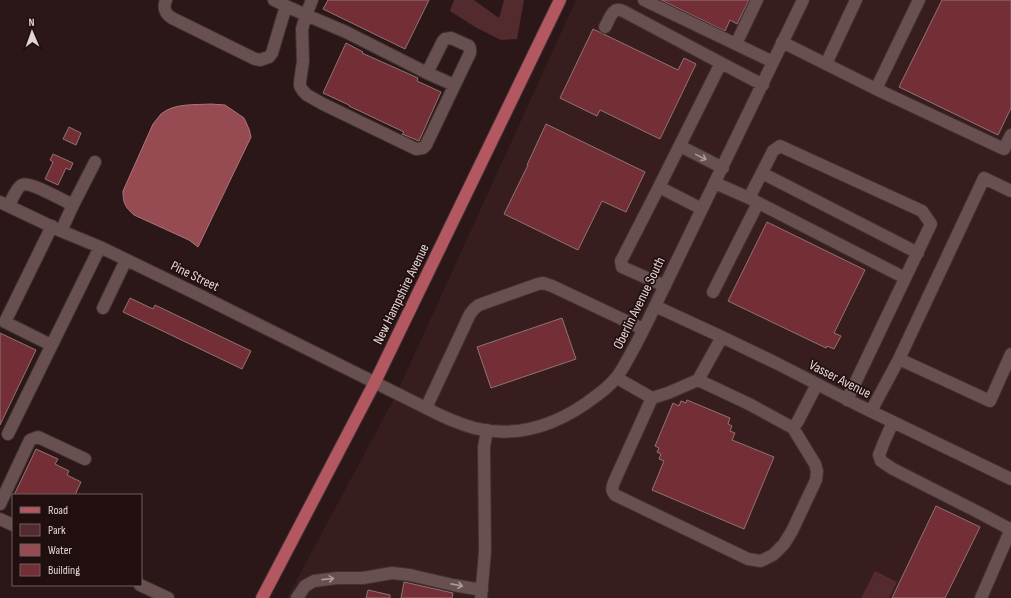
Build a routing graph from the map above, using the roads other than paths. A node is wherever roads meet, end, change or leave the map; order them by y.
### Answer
1 (166, 0) edge
2 (274, 0) edge
3 (312, 0) edge
4 (560, 0) edge
5 (644, 0) edge
6 (757, 0) edge
7 (803, 0) edge
8 (856, 0) edge
9 (919, 0) edge
10 (286, 6) junction
11 (306, 15) junction
12 (605, 27) dead end
13 (782, 42) junction
14 (736, 44) junction
15 (773, 62) junction
16 (721, 64) junction
17 (826, 64) junction
18 (427, 73) junction
19 (763, 84) junction
20 (454, 86) junction
21 (876, 89) junction
22 (1011, 135) edge
23 (680, 146) junction
24 (95, 162) dead end
25 (723, 168) junction
26 (762, 173) junction
27 (715, 183) junction
28 (659, 187) junction
29 (1011, 191) edge
30 (754, 201) junction
31 (4, 204) edge
32 (73, 205) junction
33 (702, 209) junction
34 (56, 229) junction
35 (100, 247) junction
36 (918, 253) junction
37 (126, 260) junction
38 (905, 278) junction
39 (665, 286) junction
40 (714, 292) dead end
41 (655, 306) junction
42 (103, 308) dead end
43 (643, 329) junction
44 (722, 337) junction
45 (51, 345) junction
46 (1011, 354) edge
47 (900, 359) junction
48 (617, 378) junction
49 (698, 380) junction
50 (375, 382) junction
51 (817, 384) junction
52 (652, 398) junction
53 (847, 400) junction
54 (426, 408) junction
55 (871, 412) junction
56 (893, 422) junction
57 (793, 428) junction
58 (487, 430) junction
59 (8, 434) dead end
60 (85, 459) dead end
61 (1011, 479) edge
62 (5, 503) edge
63 (0, 519) edge
64 (12, 525) edge
65 (1011, 529) edge
66 (142, 586) edge
67 (482, 594) edge
68 (168, 598) edge
69 (262, 598) edge
70 (297, 598) edge
71 (982, 598) edge

1 - 10 street
2 - 10 street
3 - 11 street
4 - 50 main road, New Hampshire Avenue
5 - 14 street
6 - 14 street
7 - 13 street, Oberlin Avenue South
8 - 17 street
9 - 21 street
10 - 11 street
11 - 18 street
11 - 20 street
12 - 16 street
13 - 15 street, Oberlin Avenue South
13 - 17 street
14 - 15 street
15 - 19 street, Oberlin Avenue South
16 - 19 street
16 - 23 street
17 - 21 street
18 - 20 street
18 - 20 street
19 - 25 street, Oberlin Avenue South
21 - 22 street
23 -> 25 street
23 - 28 street
24 - 32 street
25 - 27 street, Oberlin Avenue South
26 - 30 street
26 - 36 street
26 - 36 street
27 - 30 street
27 - 33 street, Oberlin Avenue South
28 - 33 street
28 - 39 street
29 - 47 street
30 - 38 street
30 - 40 street
31 - 32 street
31 - 34 street, Pine Street
32 - 34 street
33 - 39 street, Oberlin Avenue South
34 - 35 street, Pine Street
34 - 45 street
35 - 37 street, Pine Street
35 - 45 street
36 - 38 street
37 - 42 street
37 - 50 street, Pine Street
38 - 53 street
39 - 41 street, Oberlin Avenue South
41 - 43 street, Oberlin Avenue South
41 - 44 street, Vasser Avenue
43 - 48 street, Oberlin Avenue South
43 - 54 street
44 - 49 street
44 - 51 street, Vasser Avenue
45 - 59 street
46 - 47 street
47 - 55 street
48 - 52 street
48 - 58 street, Oberlin Avenue South
49 - 52 street
49 - 57 street
50 - 54 street, Oberlin Avenue South
50 - 69 main road, New Hampshire Avenue
51 - 53 street, Vasser Avenue
51 - 57 street
52 - 57 street
53 - 55 street, Vasser Avenue
54 - 58 street, Oberlin Avenue South
55 - 56 street, Vasser Avenue
56 - 61 street, Vasser Avenue
56 - 65 street
58 - 67 street
60 - 62 street
63 - 64 street
65 - 71 street
66 - 68 street
70 -> 67 street

